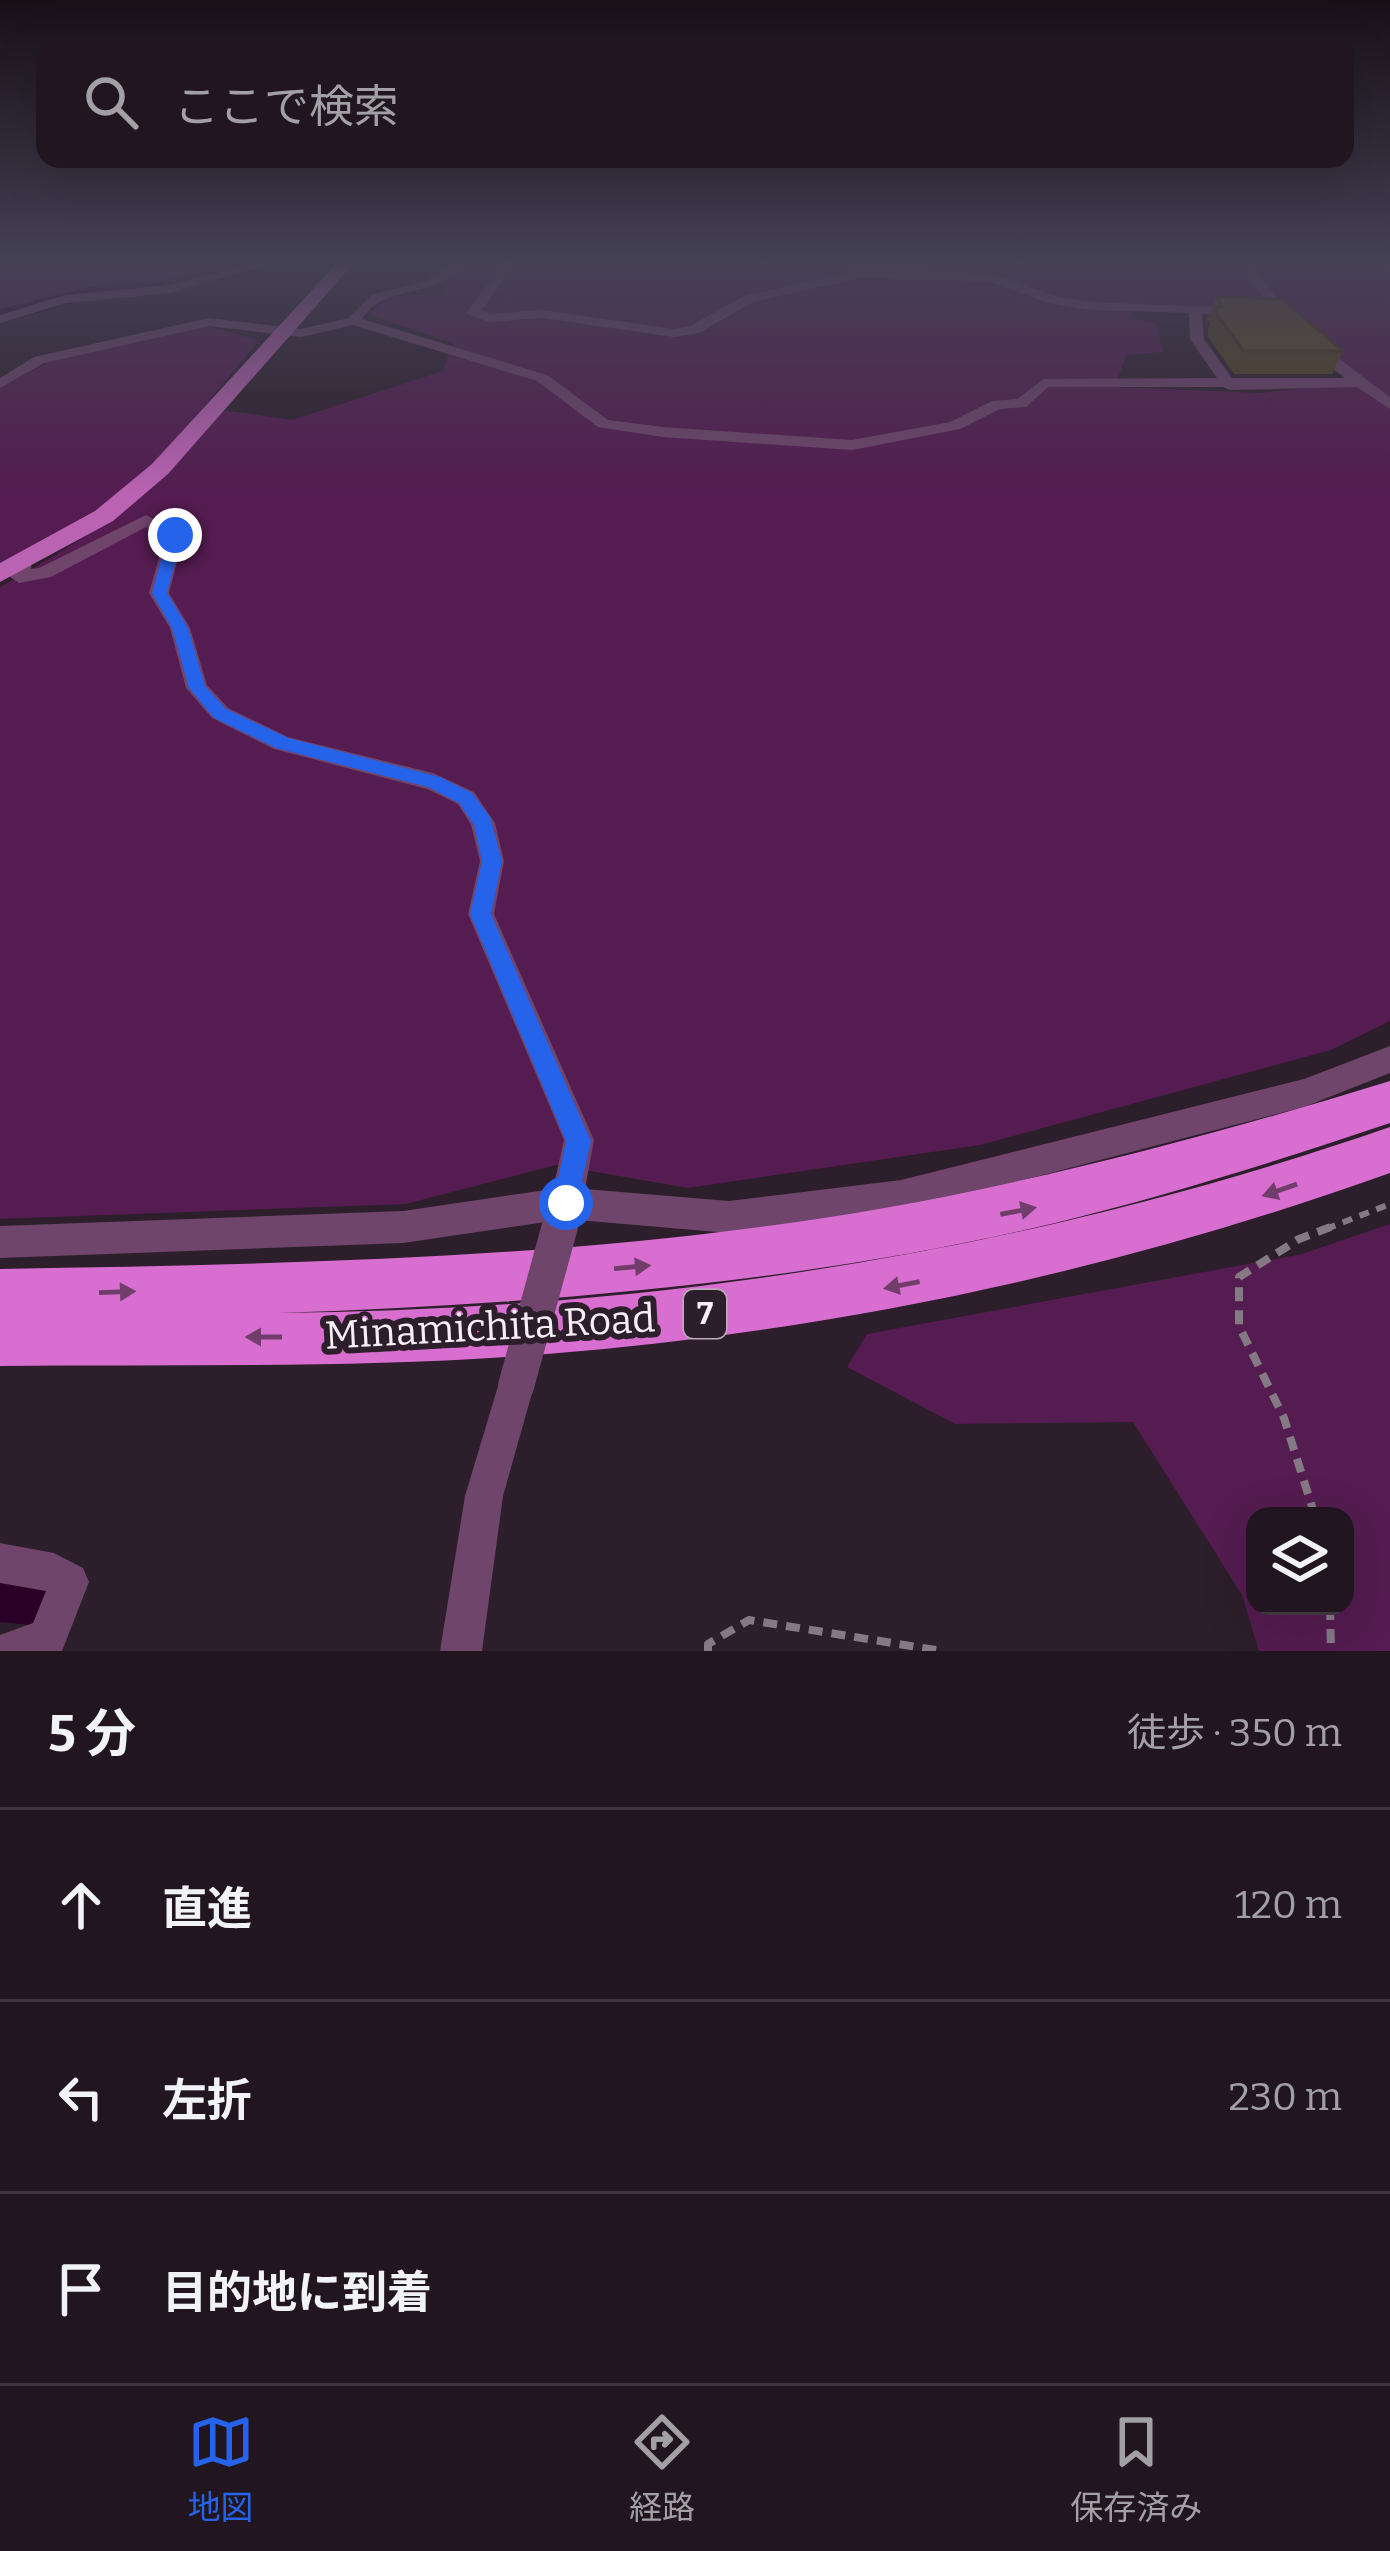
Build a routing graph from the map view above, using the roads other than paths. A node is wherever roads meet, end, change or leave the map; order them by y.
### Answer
1 (125, 341) edge
2 (279, 341) edge
3 (422, 341) edge
4 (1198, 341) edge
5 (1308, 341) edge
6 (1360, 382) junction
7 (0, 384) edge
8 (1231, 386) junction
9 (1390, 404) edge
10 (25, 562) junction
11 (0, 574) edge
12 (1390, 1058) edge
13 (1390, 1102) edge
14 (1390, 1150) edge
15 (566, 1203) junction
16 (0, 1242) edge
17 (0, 1294) edge
18 (0, 1340) edge
19 (0, 1562) edge
20 (10, 1651) edge
21 (461, 1651) edge

1 - 7 street
2 - 10 main road
3 - 8 street
4 - 8 street
5 - 6 street
6 - 8 street
6 - 9 street
10 - 11 main road
10 - 15 street
12 - 15 street
17 -> 13 highway, Minamichita Road / 7
14 -> 18 highway, Minamichita Road / 7
15 - 16 street
15 - 21 street, bridge
19 - 20 street

